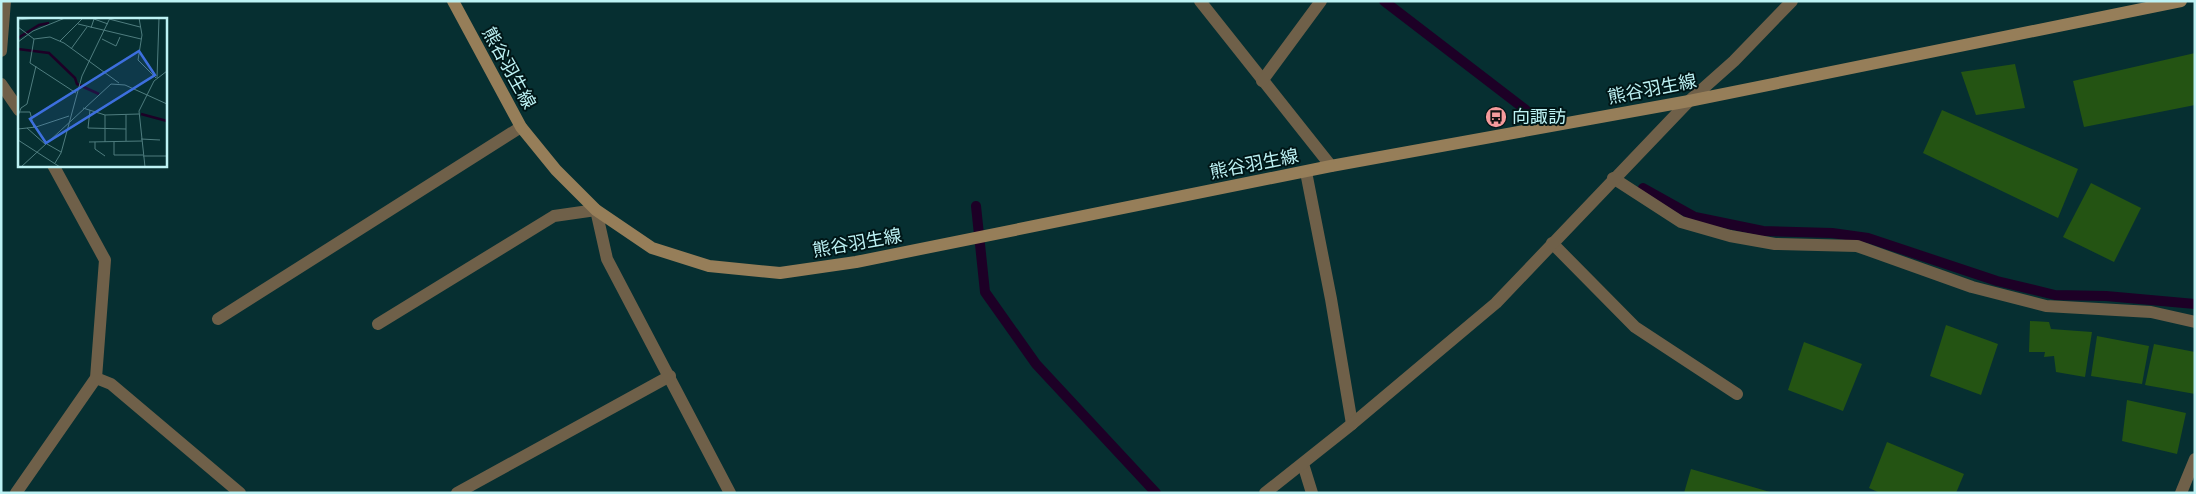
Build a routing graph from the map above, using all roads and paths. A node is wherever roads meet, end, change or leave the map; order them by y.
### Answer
1 (5, 1) edge
2 (452, 1) edge
3 (1200, 1) edge
4 (1321, 1) edge
5 (1792, 1) edge
6 (2181, 1) edge
7 (1, 51) edge
8 (1262, 80) junction
9 (1, 84) edge
10 (1689, 101) junction
11 (18, 109) edge
12 (521, 127) junction
13 (54, 166) edge
14 (1331, 166) junction
15 (1306, 172) junction
16 (1613, 178) junction
17 (596, 210) junction
18 (1552, 244) junction
19 (218, 319) dead end
20 (2195, 322) edge
21 (378, 324) dead end
22 (670, 376) junction
23 (96, 378) junction
24 (1737, 394) dead end
25 (1352, 424) junction
26 (1302, 464) junction
27 (2194, 464) edge
28 (16, 493) edge
29 (240, 493) edge
30 (456, 493) edge
31 (730, 493) edge
32 (1265, 493) edge
33 (1312, 493) edge
34 (2180, 493) edge

1 - 7 street
2 - 12 main road, 熊谷羽生線
3 - 8 street
4 - 8 street
5 - 10 street
6 - 10 main road, 熊谷羽生線
8 - 14 street
9 - 11 street
10 - 14 main road, 熊谷羽生線
10 - 16 street
12 - 17 main road, 熊谷羽生線
12 - 19 street
13 - 23 street
14 - 15 main road, 熊谷羽生線
15 - 17 main road, 熊谷羽生線
15 - 25 street
16 - 18 street
16 - 20 street
17 - 21 street
17 - 22 street
18 - 24 street
18 - 25 street
22 - 30 street
22 - 31 street
23 - 28 street
23 - 29 street
25 - 26 street
26 - 32 street
26 - 33 street
27 - 34 street

